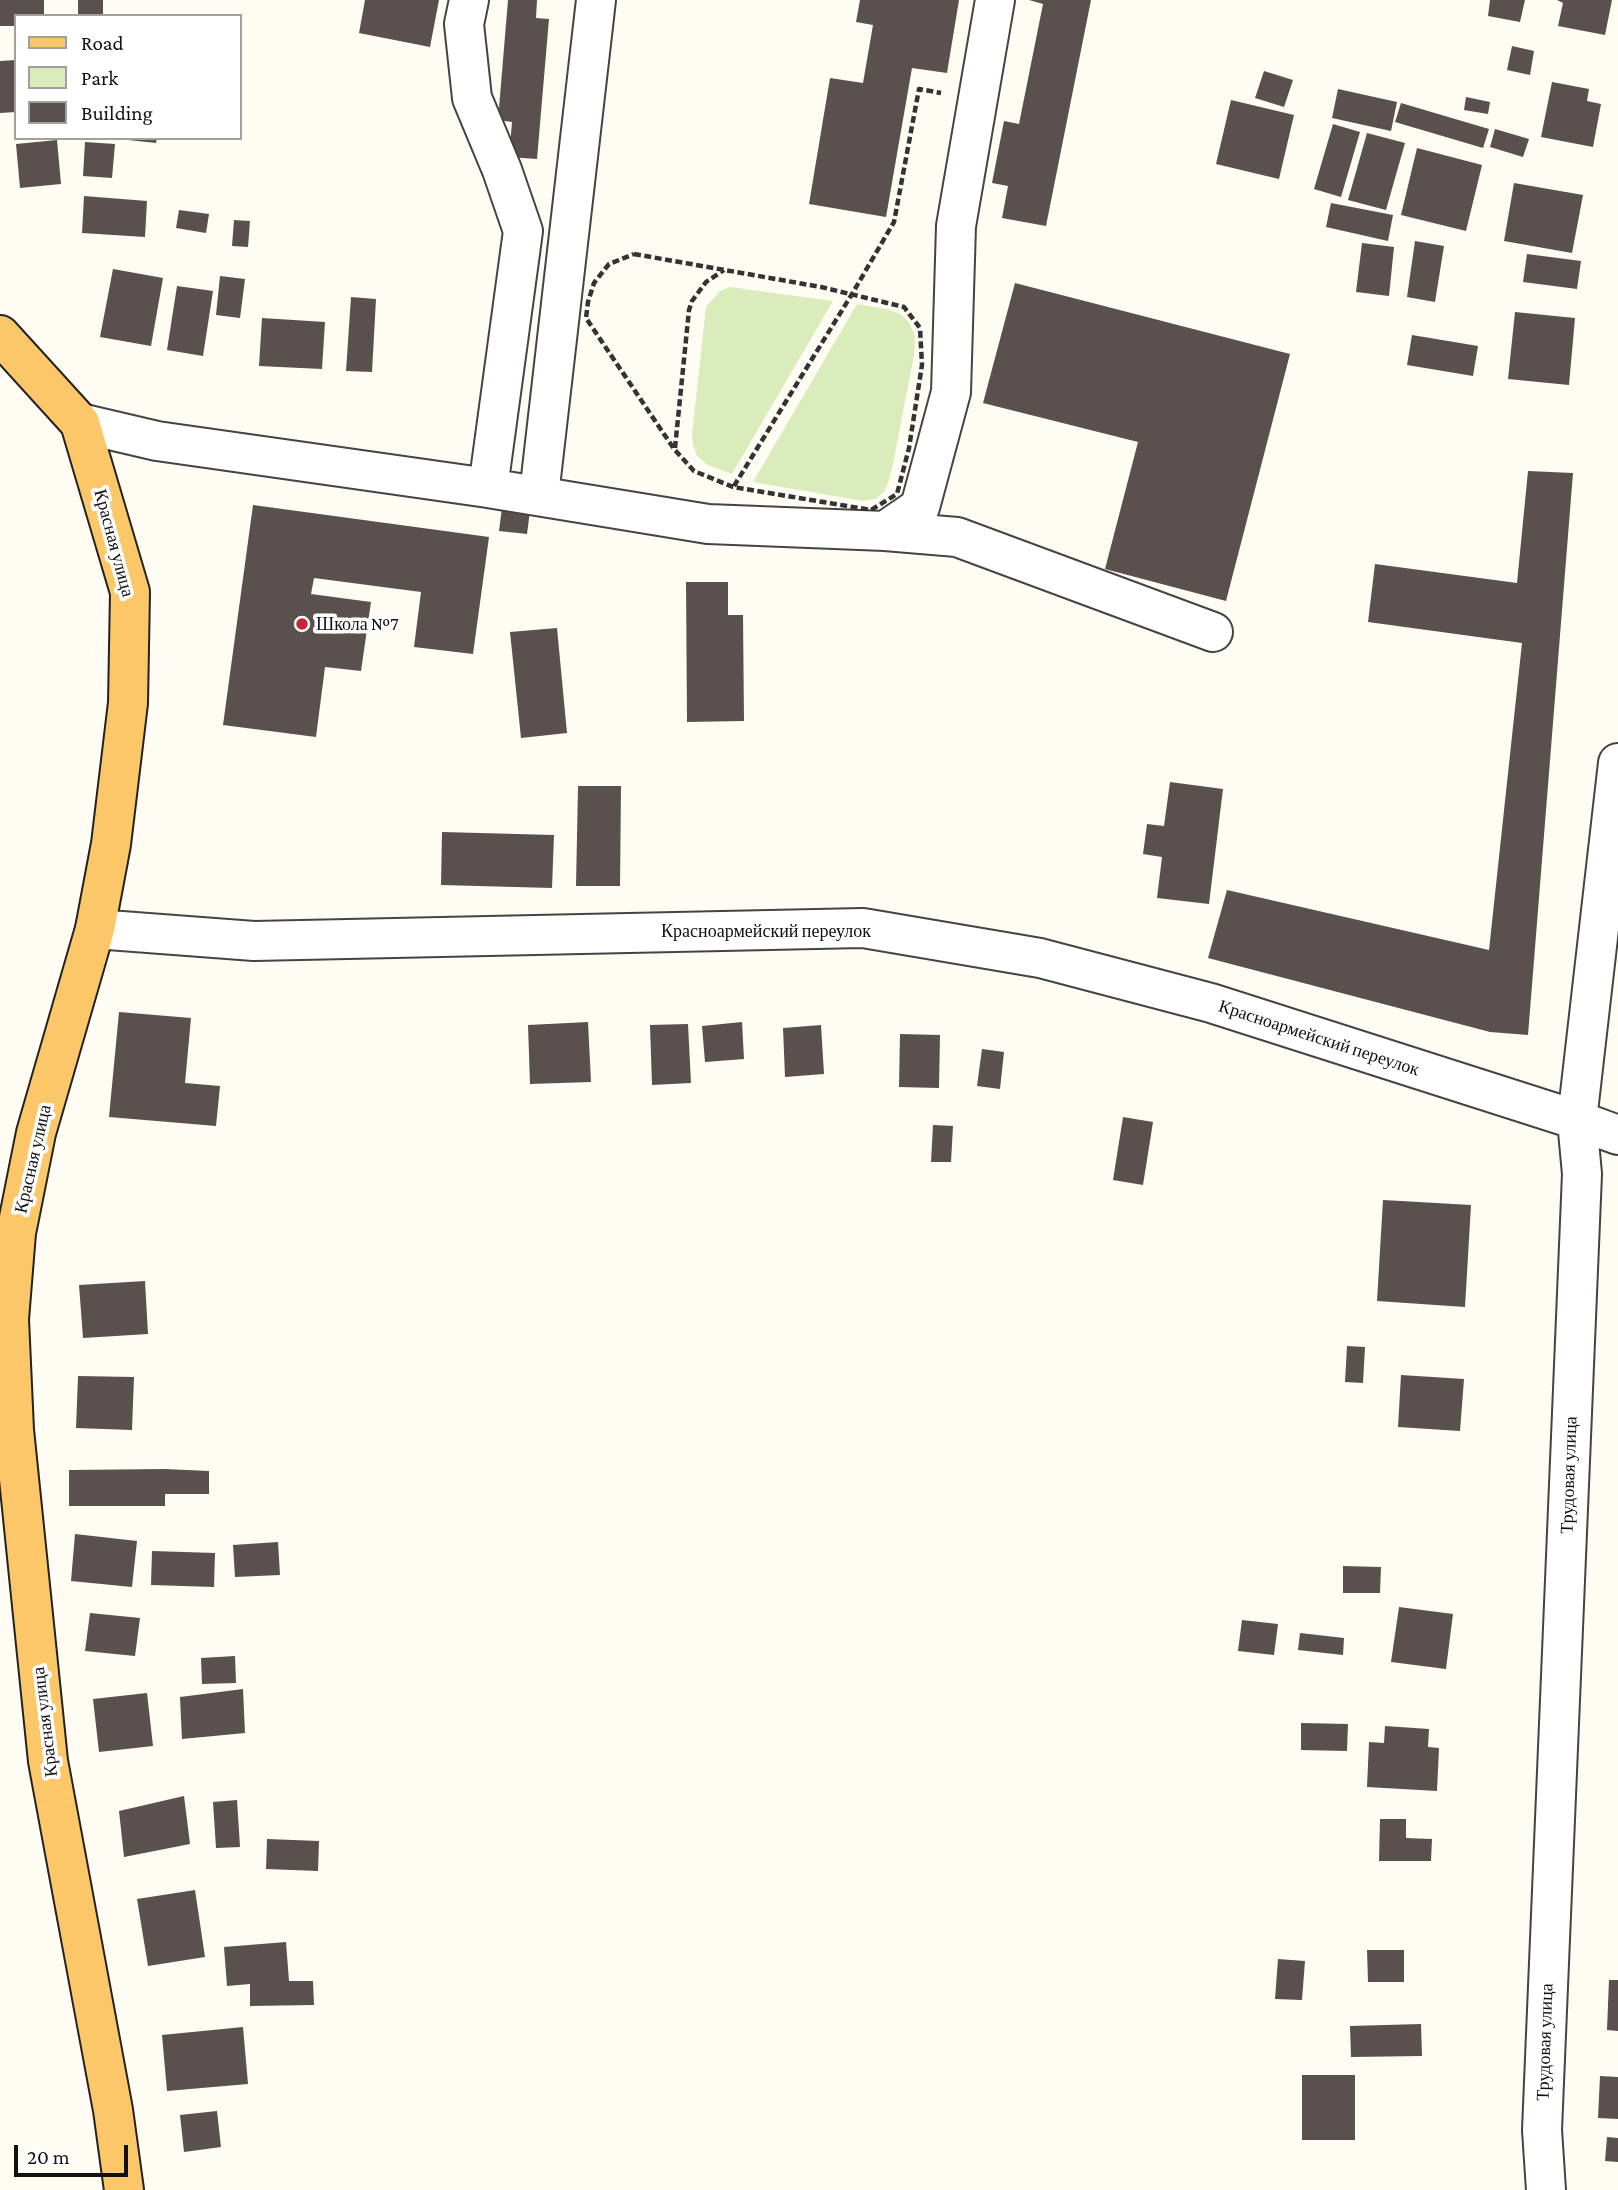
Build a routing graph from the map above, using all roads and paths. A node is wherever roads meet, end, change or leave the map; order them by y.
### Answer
1 (469, 0) edge
2 (596, 0) edge
3 (995, 0) edge
4 (941, 93) dead end
5 (724, 270) junction
6 (852, 294) junction
7 (0, 335) edge
8 (80, 423) junction
9 (674, 449) junction
10 (733, 487) junction
11 (488, 488) junction
12 (539, 495) junction
13 (885, 531) junction
14 (1213, 632) dead end
15 (1618, 763) edge
16 (95, 929) junction
17 (1577, 1120) junction
18 (1618, 1135) edge
19 (124, 2190) edge
20 (1546, 2190) edge

1 - 11 street
2 - 12 street
3 - 13 street
4 - 6 path
5 - 6 path
5 - 9 path
5 - 9 path
6 - 10 path
6 - 10 path
7 - 8 main road, Красная улица
8 - 11 street
8 - 16 main road, Красная улица
9 - 10 path
11 - 12 street
12 - 13 street
13 - 14 street
15 - 17 street, Трудовая улица
16 - 17 street, Красноармейский переулок
16 - 19 main road, Красная улица
17 - 18 street, Красноармейский переулок
17 - 20 street, Трудовая улица

